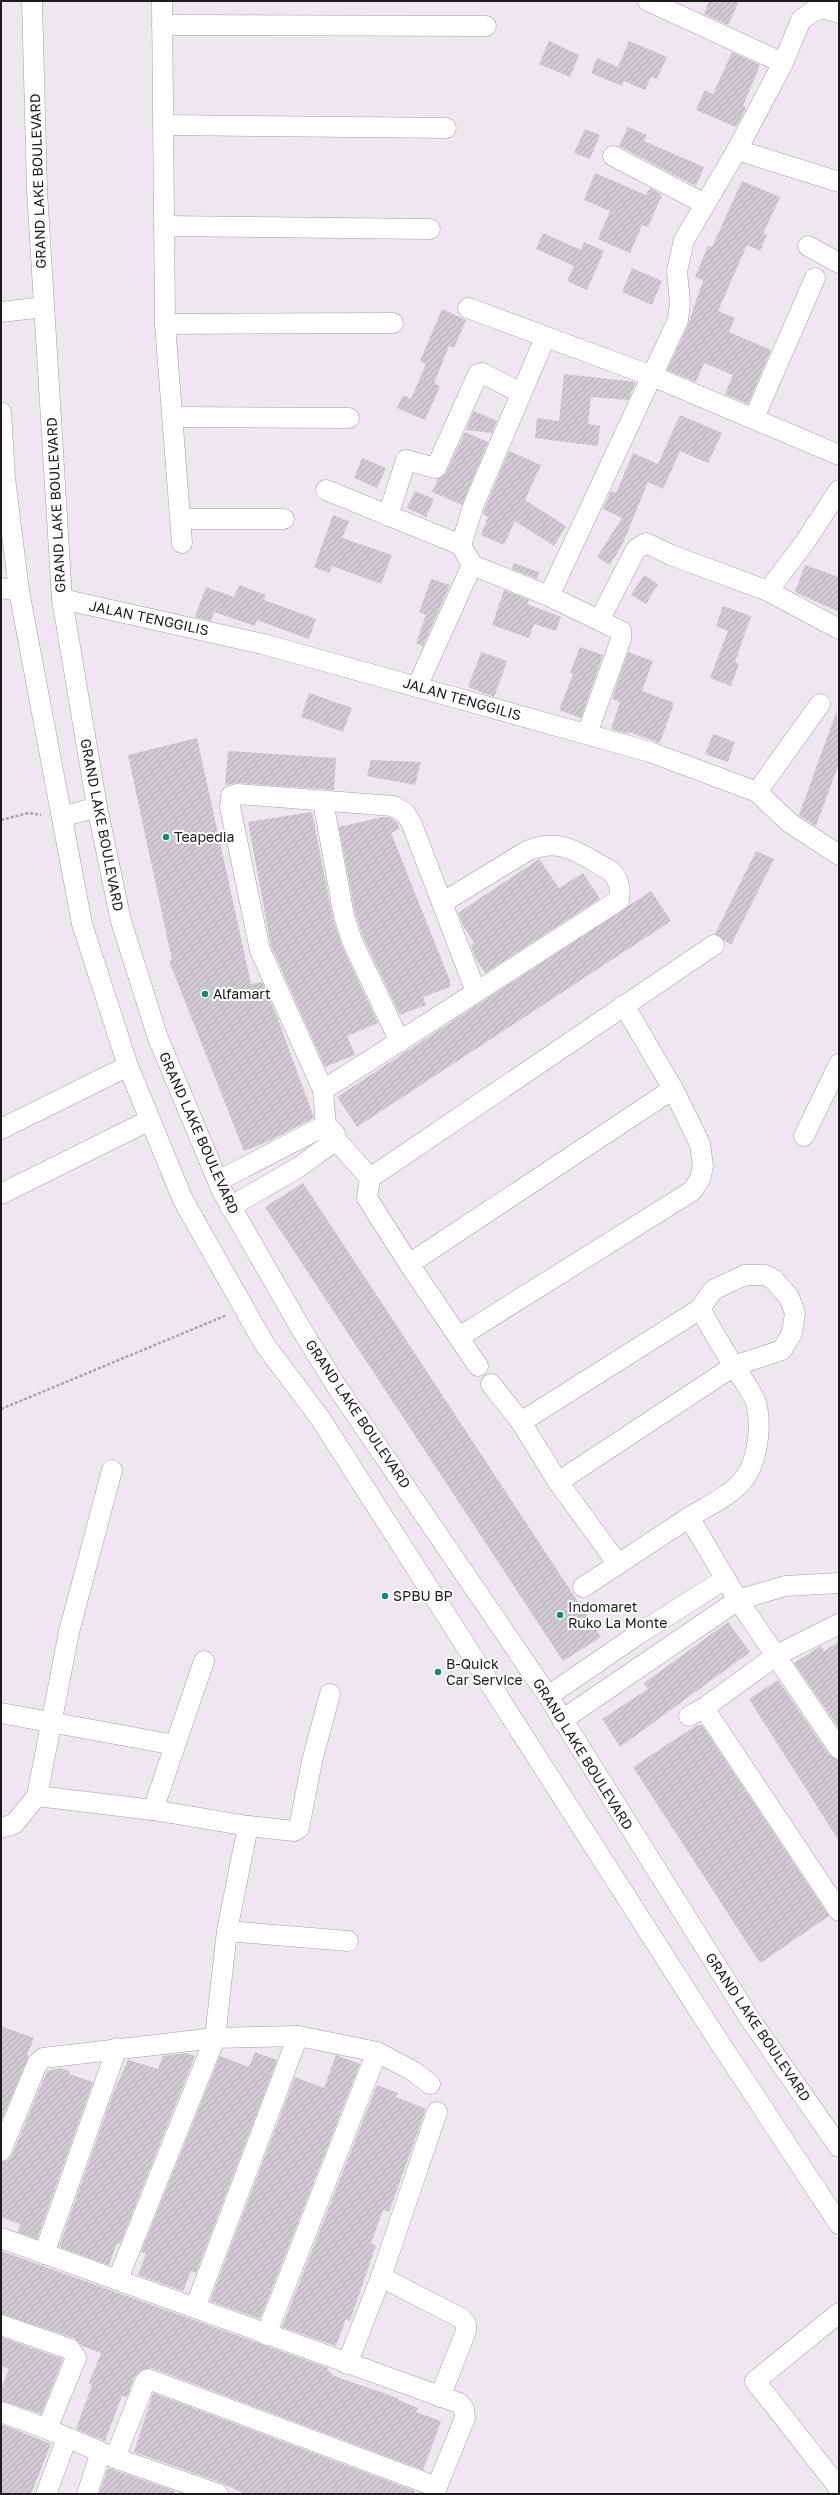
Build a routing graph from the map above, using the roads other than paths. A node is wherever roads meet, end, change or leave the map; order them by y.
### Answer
1 (32, 1) edge
2 (162, 1) edge
3 (648, 1) edge
4 (839, 13) edge
5 (162, 24) junction
6 (486, 26) dead end
7 (783, 63) junction
8 (163, 125) junction
9 (446, 128) dead end
10 (737, 150) junction
11 (613, 156) dead end
12 (839, 182) edge
13 (705, 204) junction
14 (164, 226) junction
15 (430, 229) dead end
16 (808, 246) dead end
17 (839, 263) edge
18 (815, 278) dead end
19 (44, 307) junction
20 (468, 308) dead end
21 (1, 312) edge
22 (392, 323) dead end
23 (165, 324) junction
24 (545, 338) junction
25 (652, 376) junction
26 (521, 393) junction
27 (1, 412) edge
28 (174, 417) junction
29 (349, 418) dead end
30 (754, 418) junction
31 (839, 455) edge
32 (326, 490) dead end
33 (839, 490) edge
34 (388, 516) junction
35 (181, 519) junction
36 (284, 519) dead end
37 (182, 543) dead end
38 (461, 545) junction
39 (472, 565) junction
40 (10, 589) edge
41 (768, 591) junction
42 (549, 596) junction
43 (62, 599) junction
44 (600, 619) junction
45 (839, 630) edge
46 (417, 687) junction
47 (820, 704) dead end
48 (587, 734) junction
49 (757, 792) junction
50 (323, 801) junction
51 (97, 808) junction
52 (62, 818) junction
53 (839, 855) edge
54 (442, 903) junction
55 (714, 945) dead end
56 (476, 992) junction
57 (624, 1005) junction
58 (400, 1042) junction
59 (839, 1064) edge
60 (128, 1066) junction
61 (673, 1089) junction
62 (323, 1090) junction
63 (150, 1120) junction
64 (1, 1130) edge
65 (331, 1133) junction
66 (804, 1136) dead end
67 (370, 1178) junction
68 (218, 1181) junction
69 (1, 1194) edge
70 (230, 1207) junction
71 (408, 1264) junction
72 (700, 1309) junction
73 (459, 1337) junction
74 (478, 1366) dead end
75 (734, 1366) junction
76 (491, 1384) dead end
77 (520, 1422) junction
78 (112, 1470) dead end
79 (558, 1482) junction
80 (689, 1518) junction
81 (618, 1564) junction
82 (725, 1579) junction
83 (839, 1583) edge
84 (583, 1587) dead end
85 (738, 1600) junction
86 (839, 1624) edge
87 (637, 1635) junction
88 (776, 1655) junction
89 (653, 1659) junction
90 (204, 1661) dead end
91 (330, 1694) dead end
92 (548, 1696) junction
93 (1, 1713) edge
94 (562, 1720) junction
95 (52, 1721) junction
96 (175, 1745) junction
97 (839, 1749) edge
98 (37, 1796) junction
99 (153, 1810) junction
100 (248, 1826) junction
101 (1, 1828) edge
102 (839, 1911) edge
103 (227, 1931) junction
104 (348, 1941) dead end
105 (298, 2036) junction
106 (215, 2038) junction
107 (117, 2048) junction
108 (377, 2052) junction
109 (430, 2084) dead end
110 (437, 2112) dead end
111 (839, 2147) edge
112 (1, 2151) edge
113 (839, 2224) edge
114 (1, 2238) edge
115 (44, 2254) junction
116 (381, 2277) junction
117 (118, 2279) junction
118 (195, 2308) junction
119 (839, 2313) edge
120 (1, 2325) edge
121 (266, 2335) junction
122 (347, 2364) junction
123 (440, 2397) junction
124 (1, 2412) edge
125 (47, 2429) junction
126 (66, 2438) junction
127 (108, 2455) junction
128 (839, 2488) edge
129 (436, 2491) edge
130 (46, 2494) edge
131 (87, 2494) edge
132 (218, 2494) edge

1 - 19 street, GRAND LAKE BOULEVARD
2 - 5 street
3 - 7 street
4 - 7 street
5 - 6 street
5 - 8 street
7 - 10 street
8 - 9 street
8 - 14 street
10 - 12 street
10 - 13 street
11 - 13 street
13 - 25 street
14 - 15 street
14 - 23 street
16 - 17 street
18 - 30 street
19 - 21 street
19 - 43 street, GRAND LAKE BOULEVARD
20 - 24 street
22 - 23 street
23 - 28 street
24 - 25 street
24 - 26 street
25 - 30 street
25 - 42 street
26 - 34 street
26 - 38 street
27 - 40 street
28 - 29 street
28 - 35 street
30 - 31 street
32 - 34 street
33 - 41 street
34 - 38 street
35 - 36 street
35 - 37 street
38 - 39 street
39 - 42 street
39 - 46 street
40 - 52 street
41 - 44 street
41 - 45 street
42 - 44 street
43 - 46 street, JALAN TENGGILIS
43 - 51 street, GRAND LAKE BOULEVARD
44 - 48 street
46 - 48 street, JALAN TENGGILIS
47 - 49 street
48 - 49 street, JALAN TENGGILIS
49 - 53 street, JALAN TENGGILIS
50 - 54 street
50 - 58 street
50 - 62 street
51 - 52 street
51 - 68 street, GRAND LAKE BOULEVARD
52 - 60 street
54 - 56 street
54 - 56 street
55 - 57 street
56 - 58 street
57 - 61 street
57 - 67 street
58 - 62 street
59 - 66 street
60 - 63 street
60 - 64 street
61 - 71 street
61 - 73 street
62 - 65 street
63 - 69 street
63 - 113 street
65 - 67 street
65 - 68 street
65 - 70 street
67 - 71 street
68 - 70 street, GRAND LAKE BOULEVARD
70 - 92 street, GRAND LAKE BOULEVARD
71 - 73 street
72 - 75 street
72 - 75 street
72 - 77 street
73 - 74 street
75 - 79 street
75 - 80 street
76 - 77 street
77 - 79 street
78 - 95 street
79 - 81 street
80 - 81 street
80 - 82 street
81 - 84 street
82 - 85 street
82 - 87 street
83 - 85 street
85 - 88 street
85 - 89 street
86 - 88 street
87 - 89 street
87 - 92 street
88 - 97 street
88 - 102 street
89 - 94 street
90 - 96 street
91 - 100 street
92 - 94 street, GRAND LAKE BOULEVARD
93 - 95 street
94 - 111 street, GRAND LAKE BOULEVARD
95 - 96 street
95 - 98 street
96 - 99 street
98 - 99 street
98 - 101 street
99 - 100 street
100 - 103 street
103 - 104 street
103 - 106 street
105 - 106 street
105 - 108 street
105 - 118 street
106 - 107 street
106 - 117 street
107 - 112 street
107 - 115 street
108 - 109 street
108 - 121 street
110 - 116 street
114 - 115 street
115 - 117 street
116 - 122 street
116 - 123 street
117 - 118 street
118 - 121 street
119 - 128 street
120 - 125 street
121 - 122 street
122 - 123 street
123 - 129 street
124 - 125 street
125 - 126 street
126 - 127 street
126 - 130 street
127 - 129 street
127 - 131 street
127 - 132 street

